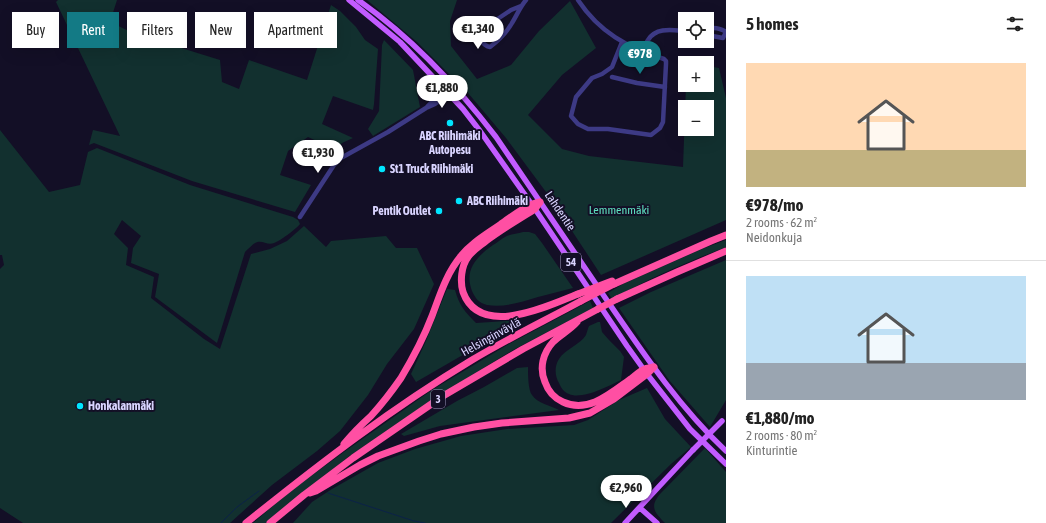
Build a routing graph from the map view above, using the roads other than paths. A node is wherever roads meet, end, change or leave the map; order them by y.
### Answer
1 (350, 0) edge
2 (358, 0) edge
3 (526, 0) edge
4 (578, 0) edge
5 (521, 6) junction
6 (714, 28) edge
7 (678, 31) edge
8 (726, 32) edge
9 (714, 36) edge
10 (622, 42) junction
11 (642, 52) junction
12 (612, 77) dead end
13 (453, 85) junction
14 (665, 87) junction
15 (444, 89) junction
16 (449, 94) junction
17 (426, 108) junction
18 (540, 202) junction
19 (533, 206) junction
20 (300, 217) dead end
21 (726, 235) edge
22 (726, 251) edge
23 (580, 298) junction
24 (581, 318) junction
25 (654, 367) junction
26 (646, 372) junction
27 (724, 419) edge
28 (340, 450) junction
29 (726, 451) edge
30 (726, 464) edge
31 (304, 495) junction
32 (640, 508) junction
33 (246, 523) edge
34 (270, 523) edge
35 (625, 523) edge
36 (657, 523) edge

1 - 15 main road, Lahdentie / 54
2 - 13 main road, Lahdentie / 54
3 - 5 street
4 - 10 street
5 - 5 street
6 - 8 street
7 - 11 street
8 - 9 street
10 - 11 street
10 - 14 street
11 - 14 street
12 - 14 street
13 - 15 street
13 - 16 street
13 - 18 main road, Lahdentie / 54
15 - 16 main road, Lahdentie / 54
15 - 17 street
16 - 17 street
16 - 19 main road, Lahdentie / 54
17 - 20 street
18 - 19 highway
18 - 25 main road, Lahdentie / 54
19 - 23 highway
19 - 26 main road, Lahdentie / 54
19 - 28 highway
21 - 23 highway, Helsinginväylä / 3, bridge
22 - 24 highway, 3, bridge
23 - 28 highway, Helsinginväylä / 3
24 - 26 highway
24 - 31 highway, 3
25 - 26 highway
25 - 29 main road, Lahdentie / 54
26 - 30 main road, Lahdentie / 54
26 - 31 highway
27 - 32 main road, bridge
28 - 33 highway, Helsinginväylä / 3
31 - 34 highway, 3
32 - 35 main road
32 - 36 main road

